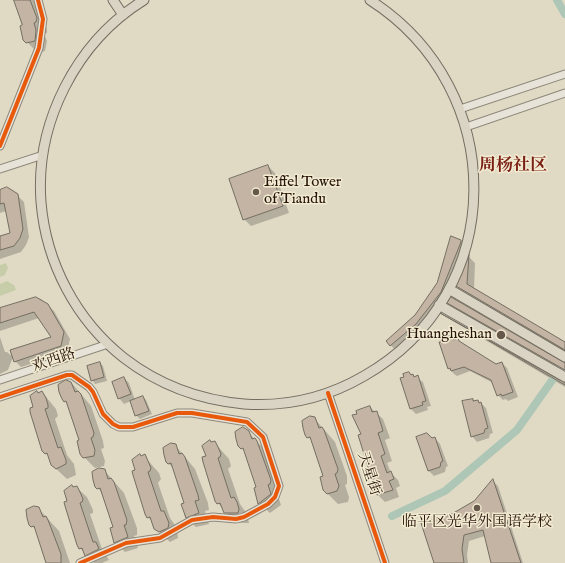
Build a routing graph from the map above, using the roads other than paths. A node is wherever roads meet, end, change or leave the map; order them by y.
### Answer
1 (38, 0) edge
2 (113, 0) edge
3 (370, 0) edge
4 (139, 1) edge
5 (123, 15) junction
6 (565, 74) edge
7 (565, 93) edge
8 (460, 109) junction
9 (466, 127) junction
10 (0, 146) edge
11 (43, 155) junction
12 (0, 169) edge
13 (449, 289) junction
14 (439, 305) junction
15 (108, 344) junction
16 (565, 357) edge
17 (565, 377) edge
18 (0, 380) edge
19 (328, 393) junction
20 (0, 397) edge
21 (80, 563) edge
22 (385, 563) edge

1 - 10 street
2 - 5 main road
3 - 8 main road
4 - 5 main road
5 - 11 main road
6 - 8 street
7 - 9 street
8 - 9 main road
9 - 13 main road
11 - 12 street
11 - 15 main road
13 - 14 main road
13 - 16 main road
14 - 17 main road
14 - 19 main road
15 - 18 street, 欢西路
15 - 19 main road
19 - 22 street, 天星街
20 - 21 street

